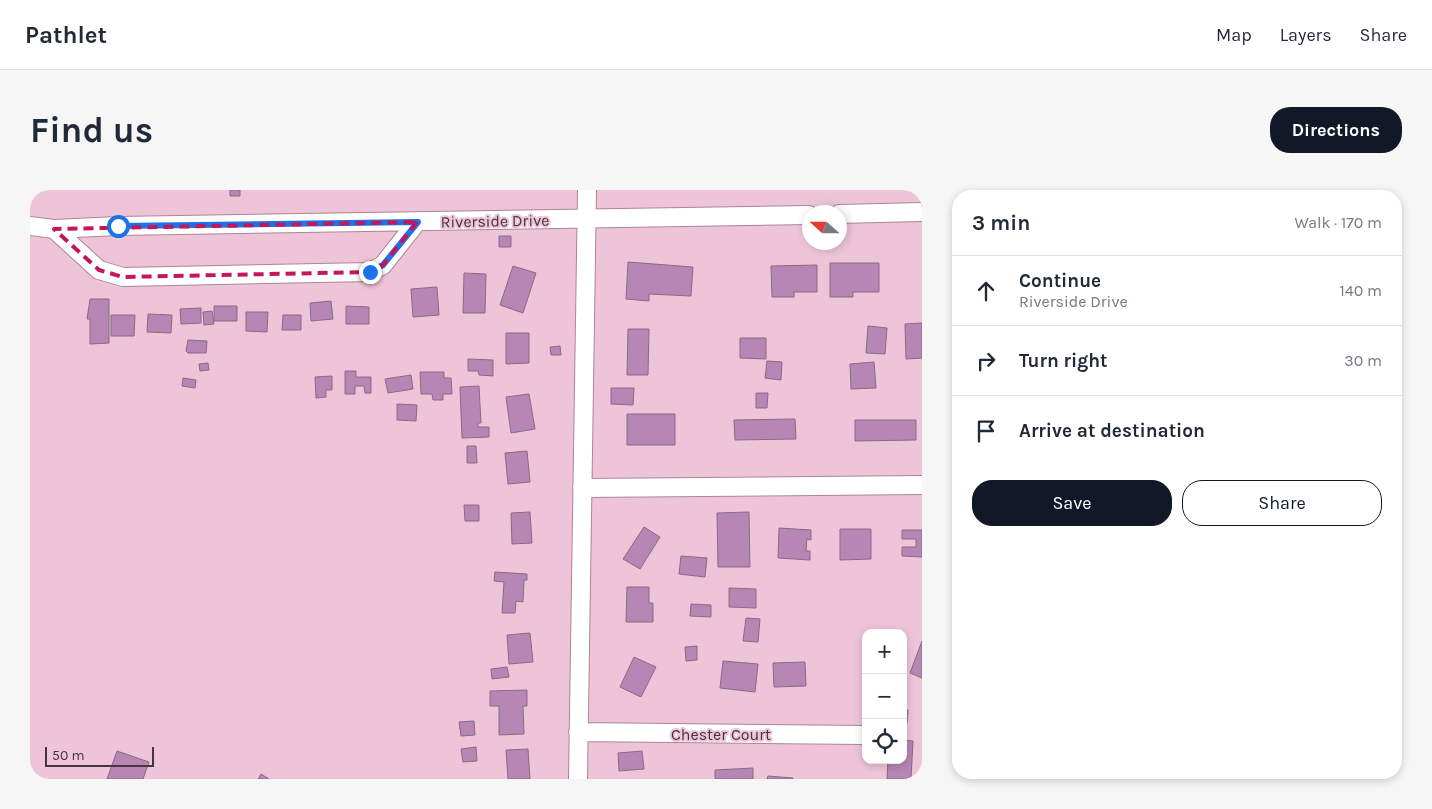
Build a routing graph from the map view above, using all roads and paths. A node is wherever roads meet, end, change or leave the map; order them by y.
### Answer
1 (588, 190) edge
2 (922, 212) edge
3 (847, 214) edge
4 (802, 215) edge
5 (587, 220) junction
6 (418, 222) junction
7 (30, 226) edge
8 (54, 229) junction
9 (922, 485) edge
10 (582, 488) junction
11 (578, 732) junction
12 (862, 735) edge
13 (578, 779) edge

1 - 5 street
2 - 3 street
4 - 5 street, Riverside Drive
5 - 6 street, Riverside Drive
5 - 10 street
6 - 8 street, Riverside Drive
6 - 8 street
7 - 8 street, Riverside Drive
9 - 10 street
10 - 11 street
11 - 12 street, Chester Court
11 - 13 street

